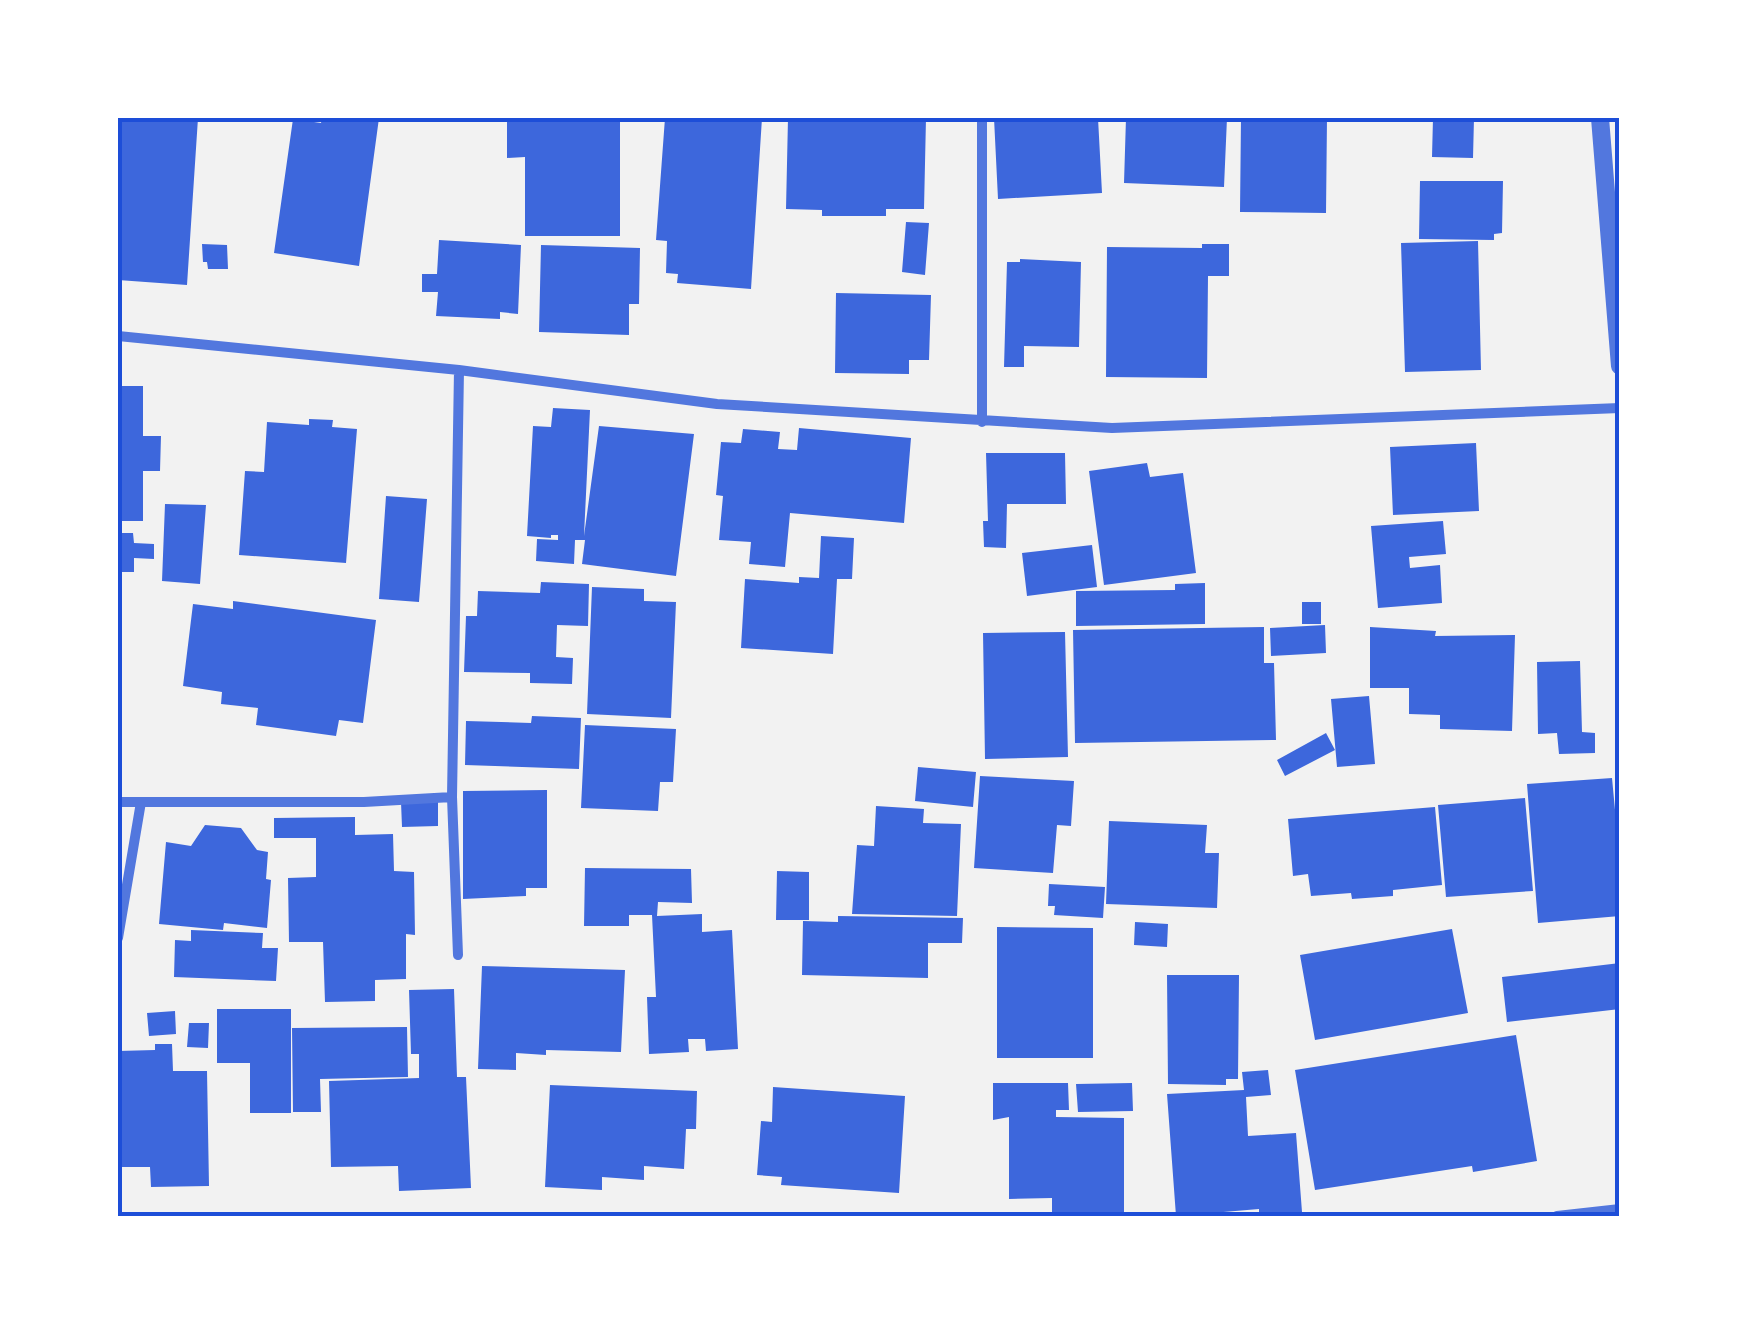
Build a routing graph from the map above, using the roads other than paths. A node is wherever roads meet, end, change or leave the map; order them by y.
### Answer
1 (982, 118) edge
2 (1600, 118) edge
3 (118, 336) edge
4 (1620, 366) edge
5 (460, 370) junction
6 (1620, 408) edge
7 (982, 422) junction
8 (452, 796) junction
9 (118, 802) edge
10 (141, 802) junction
11 (118, 938) edge
12 (458, 955) dead end
13 (1620, 1209) edge
14 (1557, 1216) edge

1 - 7 street
2 - 4 street
3 - 5 street
5 - 7 street
5 - 8 street
6 - 7 street
8 - 10 street
8 - 12 street
9 - 10 street
10 - 11 street
13 - 14 street

